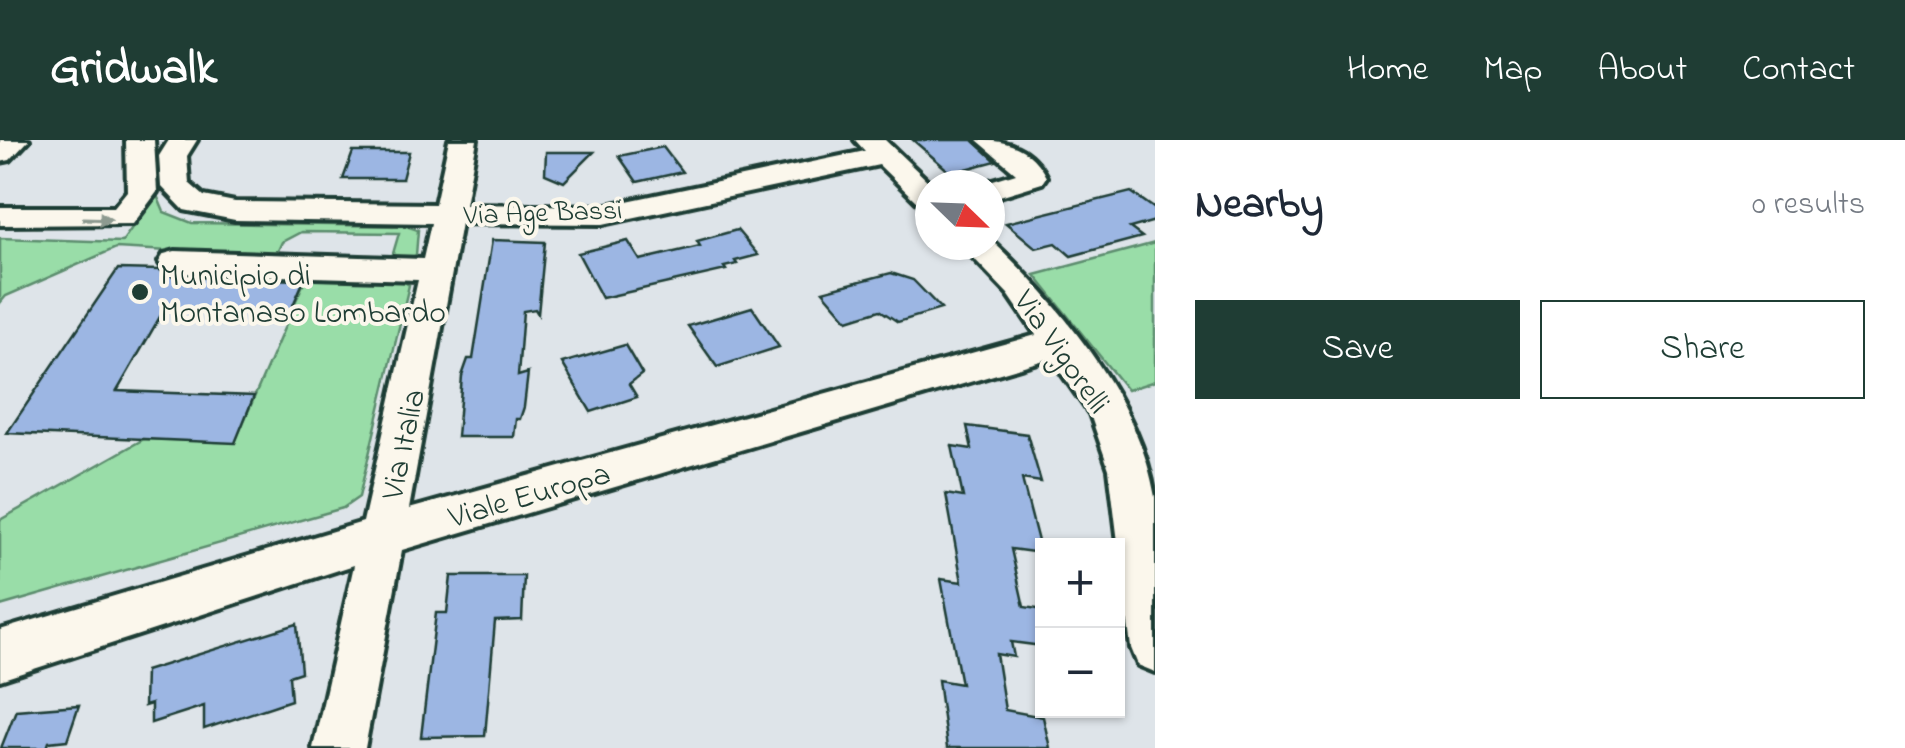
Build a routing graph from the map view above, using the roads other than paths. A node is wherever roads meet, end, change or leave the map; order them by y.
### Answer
1 (15, 140) edge
2 (463, 140) edge
3 (992, 140) edge
4 (140, 142) edge
5 (181, 143) edge
6 (878, 148) edge
7 (0, 154) edge
8 (915, 184) edge
9 (1005, 185) edge
10 (449, 214) junction
11 (0, 216) edge
12 (993, 260) edge
13 (175, 262) dead end
14 (438, 270) junction
15 (1060, 342) junction
16 (383, 536) junction
17 (1155, 648) edge
18 (0, 654) edge
19 (338, 748) edge

1 - 7 street
2 - 10 street, Via Italia
3 - 9 street
4 - 5 street
11 -> 4 street
5 - 10 street, Via Age Bassi
6 - 8 street
6 - 10 street, Via Age Bassi
10 - 14 street, Via Italia
12 - 15 street, Via Vigorelli
13 - 14 street
14 - 16 street, Via Italia
15 - 16 street, Viale Europa
15 - 17 street, Via Vigorelli
16 - 18 street, Viale Europa
16 - 19 street, Via Italia

